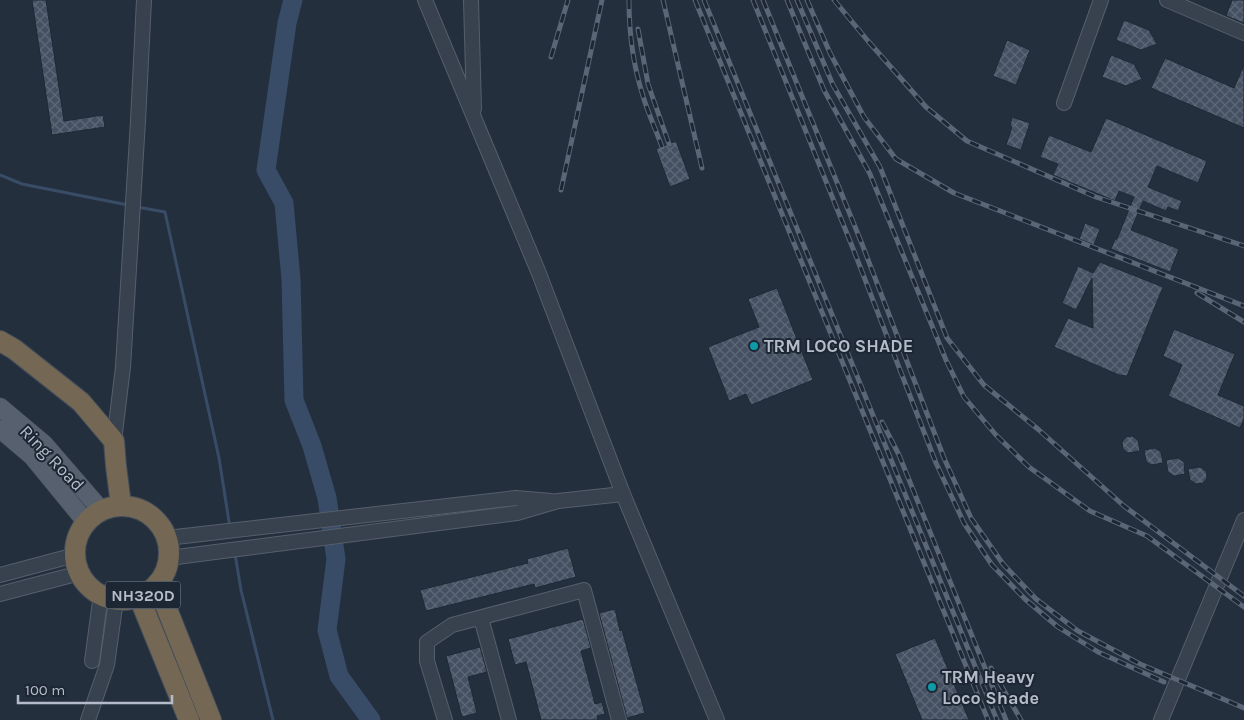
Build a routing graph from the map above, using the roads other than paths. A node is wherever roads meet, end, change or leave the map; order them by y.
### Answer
1 (144, 0) edge
2 (425, 0) edge
3 (471, 0) edge
4 (1101, 0) edge
5 (1167, 0) edge
6 (1244, 34) edge
7 (1064, 103) dead end
8 (474, 118) junction
9 (0, 341) edge
10 (0, 407) edge
11 (0, 429) edge
12 (114, 442) junction
13 (623, 494) junction
14 (558, 501) junction
15 (121, 506) junction
16 (94, 516) junction
17 (1244, 520) edge
18 (167, 538) junction
19 (169, 558) junction
20 (77, 564) junction
21 (0, 575) edge
22 (157, 584) junction
23 (0, 594) edge
24 (108, 597) junction
25 (139, 597) junction
26 (481, 618) junction
27 (92, 661) dead end
28 (88, 720) edge
29 (189, 720) edge
30 (211, 720) edge
31 (445, 720) edge
32 (509, 720) edge
33 (619, 720) edge
34 (717, 720) edge
35 (1161, 720) edge

1 - 12 street
2 - 8 street
3 - 8 street
4 - 7 street
5 - 6 street
8 - 13 street
9 - 12 highway
10 - 16 main road, Ring Road
11 - 16 main road, Ring Road
12 - 15 highway
13 - 14 street
13 - 34 street
14 - 18 street
14 - 19 street
15 - 16 highway, NH320D
15 - 18 highway, NH320D
16 - 20 highway
17 - 35 street
18 - 19 highway, NH320D
19 - 22 highway, NH320D
20 - 21 street
20 - 23 street
20 - 24 highway, NH320D
22 - 25 highway, NH320D
22 - 30 highway, NH320D
24 - 25 highway, NH320D
24 - 27 street
24 - 28 street
25 - 29 highway, NH320D
26 - 31 street
26 - 32 street
26 - 33 street

